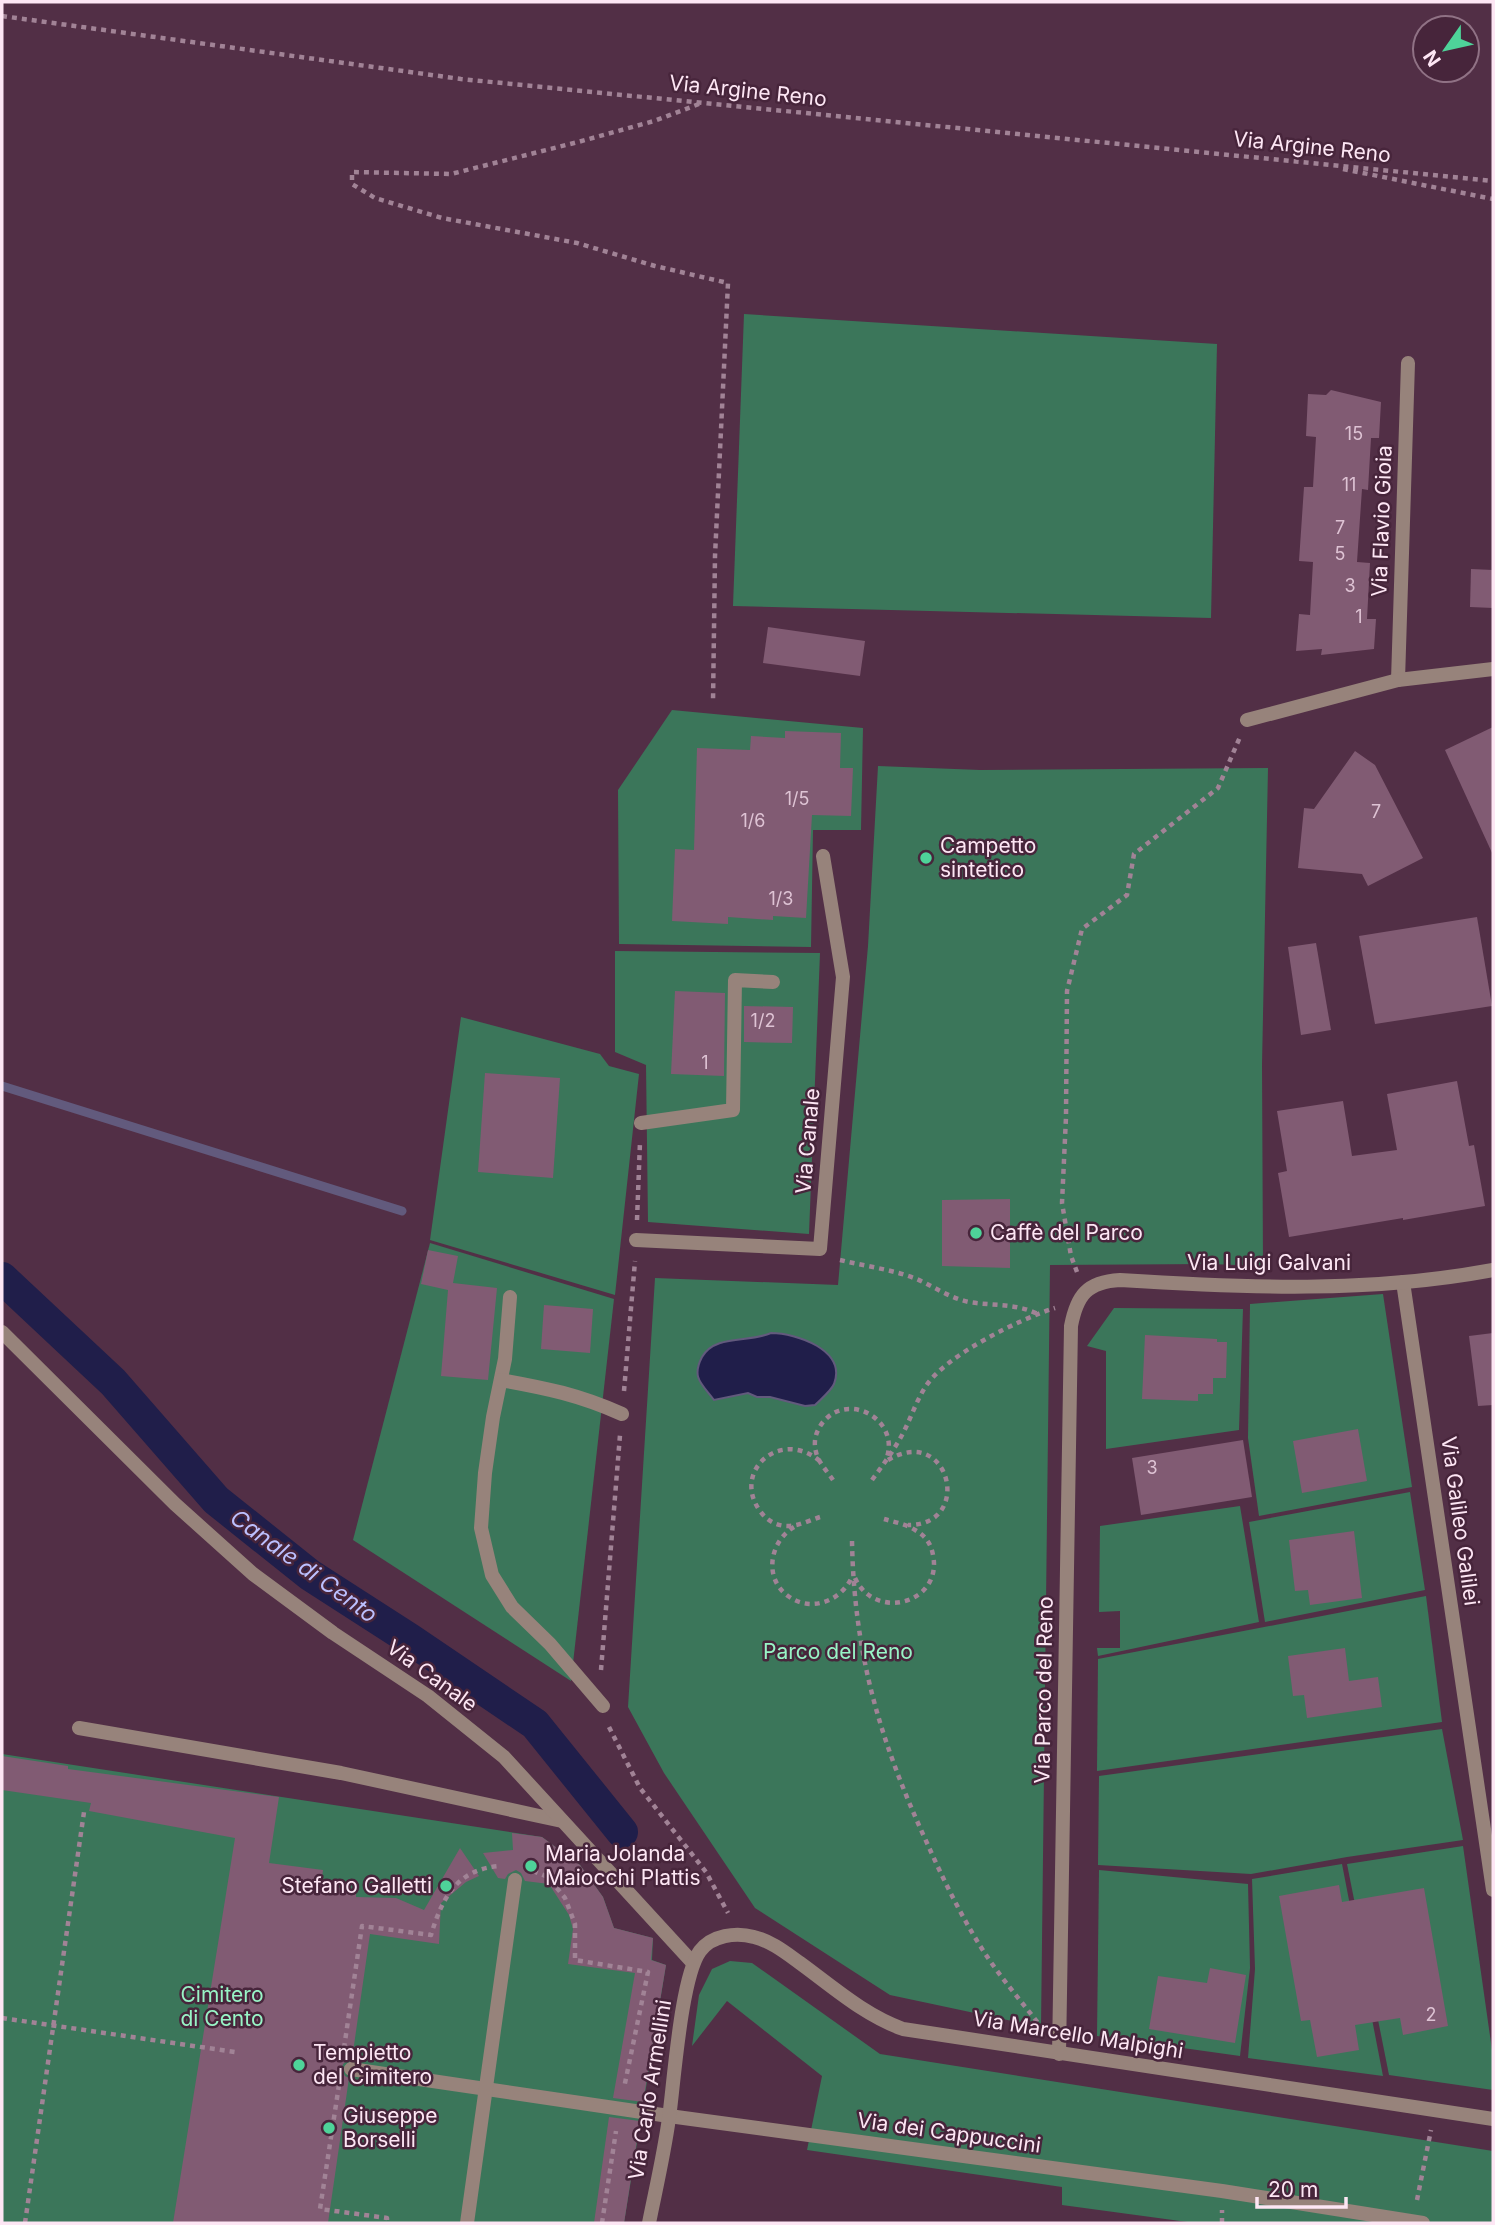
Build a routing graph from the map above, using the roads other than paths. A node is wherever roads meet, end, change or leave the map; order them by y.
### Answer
1 (1408, 363) dead end
2 (1493, 669) edge
3 (1398, 680) junction
4 (1247, 720) road end
5 (823, 856) dead end
6 (773, 982) dead end
7 (641, 1123) road end
8 (636, 1240) road end
9 (1493, 1270) edge
10 (1404, 1282) junction
11 (510, 1297) dead end
12 (1071, 1326) joint
13 (2, 1332) edge
14 (501, 1380) junction
15 (622, 1414) road end
16 (603, 1706) road end
17 (79, 1728) dead end
18 (562, 1821) junction
19 (516, 1880) dead end
20 (1493, 1890) edge
21 (694, 1963) junction
22 (1059, 2054) junction
23 (351, 2069) dead end
24 (486, 2089) junction
25 (669, 2116) junction
26 (1493, 2119) edge
27 (1418, 2222) edge
28 (467, 2223) edge
29 (649, 2223) edge

1 - 3 street, Via Flavio Gioia
2 - 3 street
3 - 4 street
5 - 8 street, Via Canale
6 - 7 street
9 - 10 street, Via Luigi Galvani
10 - 12 street, Via Luigi Galvani
10 - 20 street, Via Galileo Galilei
11 - 14 street
12 - 22 street, Via Parco del Reno
13 - 18 street, Via Canale
14 - 15 street
14 - 16 street
17 - 18 street
18 - 21 street, Via Canale
19 - 24 street
21 - 22 street, Via Marcello Malpighi
21 - 25 street, Via Carlo Armellini
22 - 26 street, Via Marcello Malpighi
23 - 24 street, Via dei Cappuccini
24 - 25 street, Via dei Cappuccini
24 - 28 street
25 - 27 street, Via dei Cappuccini
25 - 29 street, Via Carlo Armellini

